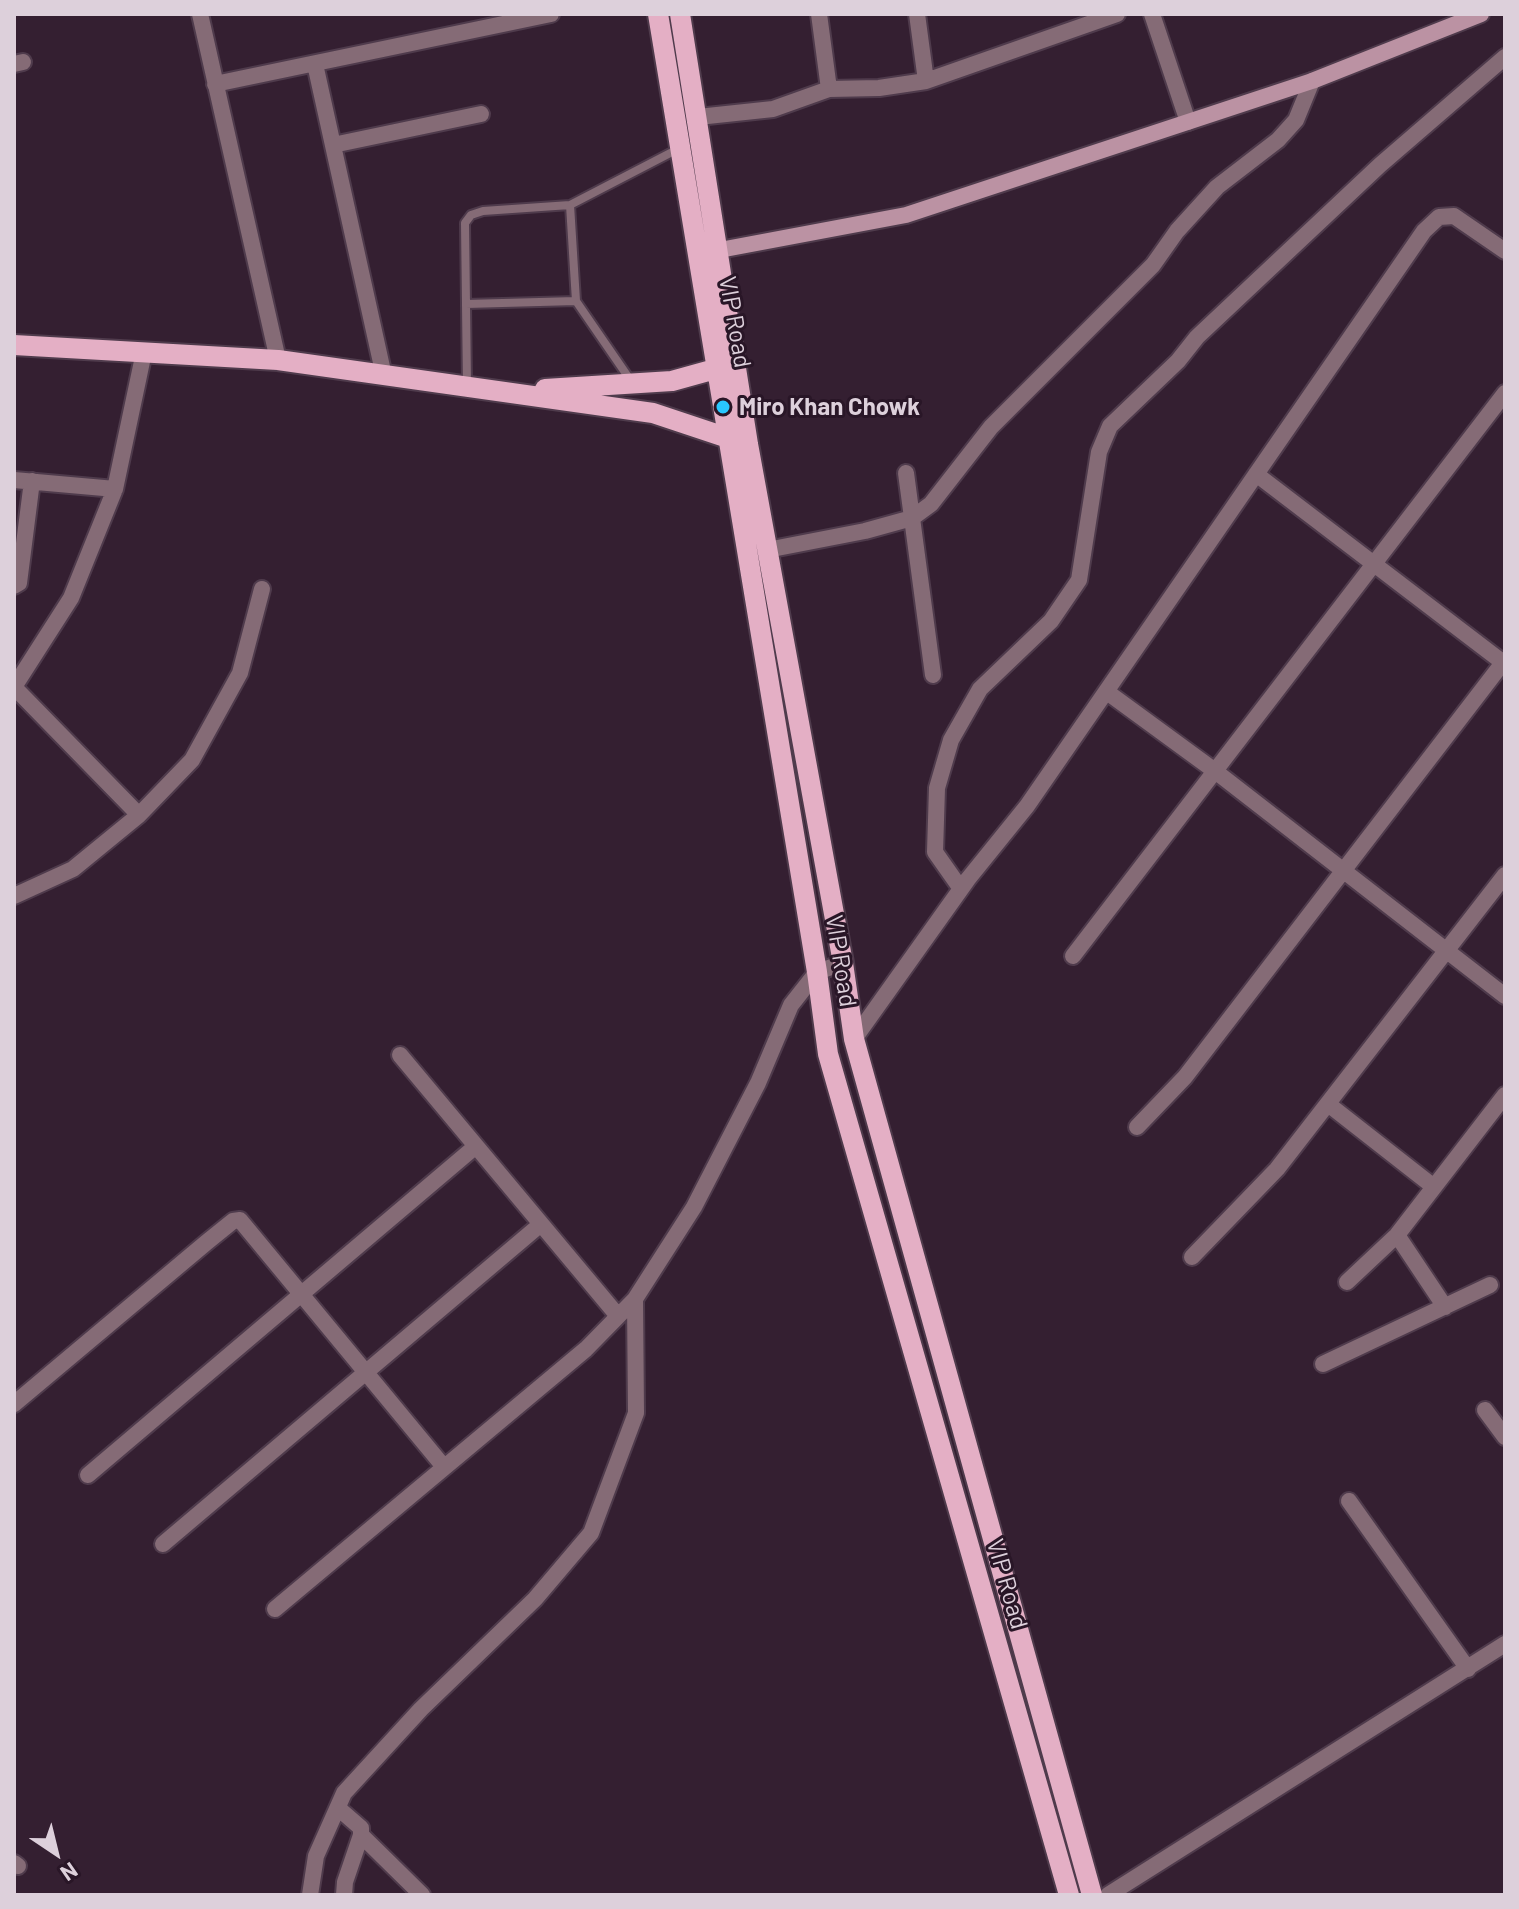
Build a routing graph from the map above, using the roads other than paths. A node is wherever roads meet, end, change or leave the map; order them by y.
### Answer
1 (200, 14) edge
2 (551, 14) edge
3 (658, 14) edge
4 (680, 14) edge
5 (819, 14) edge
6 (917, 14) edge
7 (1117, 14) edge
8 (1152, 14) edge
9 (1481, 14) edge
10 (1464, 17) edge
11 (1505, 57) edge
12 (315, 64) junction
13 (926, 81) junction
14 (1312, 81) junction
15 (215, 84) junction
16 (829, 89) junction
17 (481, 114) dead end
18 (698, 117) junction
19 (1188, 122) junction
20 (333, 145) junction
21 (679, 149) junction
22 (570, 205) junction
23 (719, 251) junction
24 (1505, 251) edge
25 (697, 253) junction
26 (576, 301) junction
27 (466, 304) junction
28 (14, 345) edge
29 (144, 352) junction
30 (278, 360) junction
31 (726, 366) junction
32 (384, 376) junction
33 (634, 385) junction
34 (467, 388) junction
35 (489, 392) junction
36 (1505, 393) edge
37 (728, 438) junction
38 (748, 444) junction
39 (906, 473) dead end
40 (1256, 474) junction
41 (14, 480) edge
42 (32, 481) junction
43 (115, 489) junction
44 (912, 518) junction
45 (767, 550) junction
46 (1374, 564) junction
47 (14, 586) edge
48 (262, 589) dead end
49 (1504, 662) edge
50 (933, 675) dead end
51 (14, 687) edge
52 (1107, 692) junction
53 (1215, 771) junction
54 (139, 815) junction
55 (1342, 872) junction
56 (1505, 875) edge
57 (961, 889) junction
58 (14, 896) edge
59 (1446, 951) junction
60 (1073, 956) dead end
61 (843, 963) junction
62 (817, 972) junction
63 (1505, 996) edge
64 (854, 1039) junction
65 (400, 1055) dead end
66 (1505, 1095) edge
67 (1328, 1104) junction
68 (1137, 1127) dead end
69 (476, 1146) junction
70 (1434, 1187) junction
71 (541, 1224) junction
72 (1397, 1235) junction
73 (1192, 1257) dead end
74 (1347, 1282) dead end
75 (1490, 1285) dead end
76 (301, 1295) junction
77 (635, 1299) junction
78 (1445, 1307) junction
79 (618, 1316) junction
80 (1323, 1364) dead end
81 (365, 1374) junction
82 (14, 1404) edge
83 (1485, 1410) dead end
84 (1505, 1437) edge
85 (444, 1467) junction
86 (88, 1475) dead end
87 (1349, 1501) dead end
88 (163, 1544) dead end
89 (275, 1609) dead end
90 (1505, 1644) edge
91 (1468, 1669) junction
92 (338, 1808) junction
93 (361, 1835) junction
94 (310, 1895) edge
95 (344, 1895) edge
96 (422, 1895) edge
97 (1069, 1895) edge
98 (1092, 1895) edge
99 (1108, 1895) edge

1 - 15 street
2 - 12 street
3 - 21 main road, VIP Road
4 - 18 main road, VIP Road
5 - 16 street
6 - 13 street
7 - 13 street
8 - 19 street
9 - 10 main road
10 - 14 main road
11 - 57 street
12 - 15 street
12 - 20 street
13 - 16 street
14 - 19 main road
14 - 44 street
15 - 30 street
16 - 18 street
17 - 20 street
18 - 23 main road, VIP Road
19 - 23 main road
20 - 32 street
21 - 22 lane
21 - 25 main road, VIP Road
22 - 26 lane
22 - 27 lane
23 - 25 main road
23 - 31 main road, VIP Road
24 - 40 street
25 - 31 main road, VIP Road
26 - 27 lane
26 - 33 lane
27 - 34 lane
28 - 29 main road
29 - 30 main road
29 - 43 street
30 - 32 main road
31 - 33 main road
31 - 37 main road, VIP Road
31 - 38 main road, VIP Road
32 - 34 main road
33 - 35 main road
34 - 35 main road
35 - 37 main road
36 - 46 street
37 - 38 main road
37 - 62 main road, VIP Road
38 - 45 main road, VIP Road
39 - 44 street
40 - 46 street
40 - 52 street
41 - 42 street
42 - 43 street
42 - 47 street
43 - 51 street
44 - 45 street
44 - 50 street
45 - 61 main road, VIP Road
46 - 49 street
46 - 53 street
48 - 54 street
49 - 55 street
51 - 54 street
52 - 53 street
52 - 57 street
53 - 55 street
53 - 60 street
54 - 58 street
55 - 59 street
55 - 68 street
56 - 59 street
57 - 64 street
59 - 63 street
59 - 67 street
61 - 62 street
61 - 64 main road, VIP Road
62 - 77 street
62 - 97 main road, VIP Road
64 - 98 main road, VIP Road
65 - 69 street
66 - 70 street
67 - 70 street
67 - 73 street
69 - 71 street
69 - 76 street
70 - 72 street
71 - 79 street
71 - 81 street
72 - 74 street
72 - 78 street
75 - 78 street
76 - 81 street
76 - 82 street
76 - 86 street
77 - 79 street
77 - 92 street
78 - 80 street
79 - 85 street
81 - 85 street
81 - 88 street
83 - 84 street
85 - 89 street
87 - 91 street
90 - 91 street
91 - 99 street
92 - 93 street
92 - 94 street
93 - 95 street
93 - 96 street

